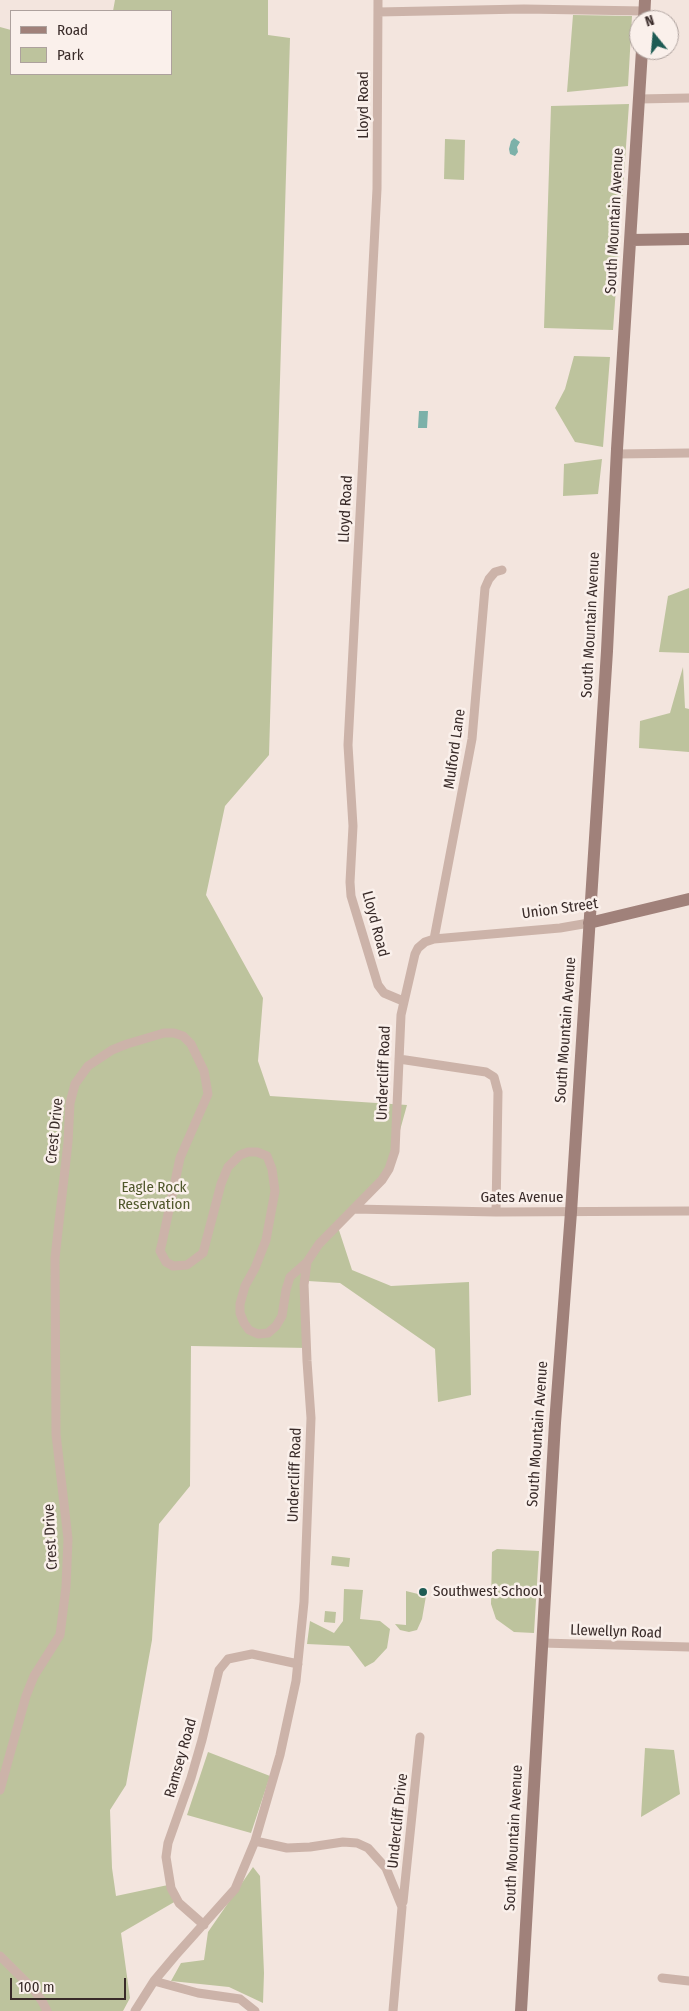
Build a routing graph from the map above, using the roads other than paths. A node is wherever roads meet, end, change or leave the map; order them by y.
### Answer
1 (378, 0) edge
2 (525, 5) edge
3 (644, 10) edge
4 (378, 12) junction
5 (641, 60) edge
6 (689, 98) edge
7 (639, 99) junction
8 (689, 239) edge
9 (631, 240) junction
10 (689, 452) edge
11 (617, 454) junction
12 (502, 570) dead end
13 (689, 899) edge
14 (589, 923) junction
15 (434, 939) junction
16 (403, 1000) junction
17 (399, 1059) junction
18 (354, 1209) junction
19 (689, 1210) edge
20 (496, 1212) junction
21 (571, 1212) junction
22 (307, 1262) junction
23 (542, 1643) junction
24 (689, 1647) edge
25 (298, 1664) junction
26 (420, 1737) dead end
27 (0, 1790) edge
28 (255, 1841) junction
29 (402, 1907) junction
30 (204, 1925) junction
31 (0, 1956) edge
32 (662, 1978) dead end
33 (154, 1981) junction
34 (689, 1981) edge
35 (47, 2011) edge
36 (135, 2011) edge
37 (255, 2011) edge
38 (392, 2011) edge
39 (521, 2011) edge

1 - 4 street, Lloyd Road
2 - 3 street
2 - 4 street
4 - 16 street, Lloyd Road
5 - 7 street, South Mountain Avenue
6 - 7 street
7 - 9 street, South Mountain Avenue
8 - 9 street
9 - 11 street, South Mountain Avenue
10 - 11 street
11 - 14 street, South Mountain Avenue
12 - 15 street, Mulford Lane
13 - 14 street, Union Street
14 - 15 street, Union Street
14 - 21 street, South Mountain Avenue
15 - 16 street, Undercliff Road
16 - 17 street, Undercliff Road
17 - 18 street, Undercliff Road
17 - 20 street
18 - 20 street, Gates Avenue
18 - 22 street, Undercliff Road
19 - 21 street, Gates Avenue
20 - 21 street, Gates Avenue
21 - 23 street, South Mountain Avenue
22 - 25 street, Undercliff Road
22 - 27 street, Crest Drive
23 - 24 street, Llewellyn Road
23 - 39 street, South Mountain Avenue
25 - 28 street, Undercliff Road
25 - 30 street, Ramsey Road
26 - 29 street, Undercliff Drive
28 - 29 street
28 - 30 street, Undercliff Road
29 - 38 street, Undercliff Drive
30 - 33 street, Undercliff Road
31 - 35 street
32 - 34 street
33 - 36 street, Undercliff Road
33 - 37 street

